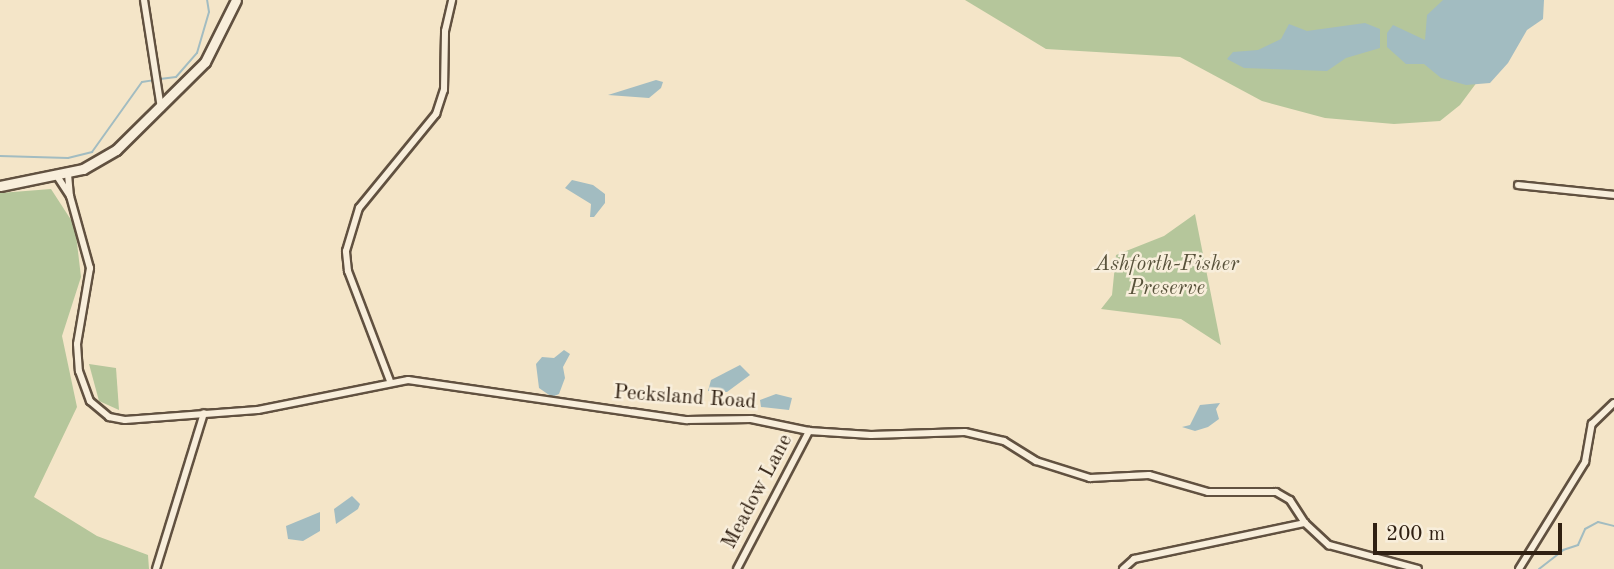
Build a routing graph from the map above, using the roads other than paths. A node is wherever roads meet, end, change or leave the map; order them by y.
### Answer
1 (144, 0) edge
2 (236, 0) edge
3 (452, 0) edge
4 (161, 108) junction
5 (68, 174) junction
6 (57, 176) junction
7 (1518, 185) dead end
8 (0, 187) edge
9 (1614, 195) edge
10 (70, 196) junction
11 (390, 381) junction
12 (1614, 402) edge
13 (204, 413) junction
14 (809, 431) junction
15 (1304, 523) junction
16 (156, 569) edge
17 (737, 569) edge
18 (1123, 569) edge
19 (1419, 569) edge
20 (1519, 569) edge

1 - 4 street
2 - 4 street
3 - 11 street
4 - 5 street
5 - 6 street
5 - 10 street, Pecksland Road
6 - 8 street
6 - 10 street, Pecksland Road
7 - 9 street
10 - 13 street, Pecksland Road
11 - 13 street, Pecksland Road
11 - 14 street, Pecksland Road
12 - 20 street
13 - 16 street
14 - 15 street, Pecksland Road
14 - 17 street, Meadow Lane
15 - 18 street
15 - 19 street, Pecksland Road

